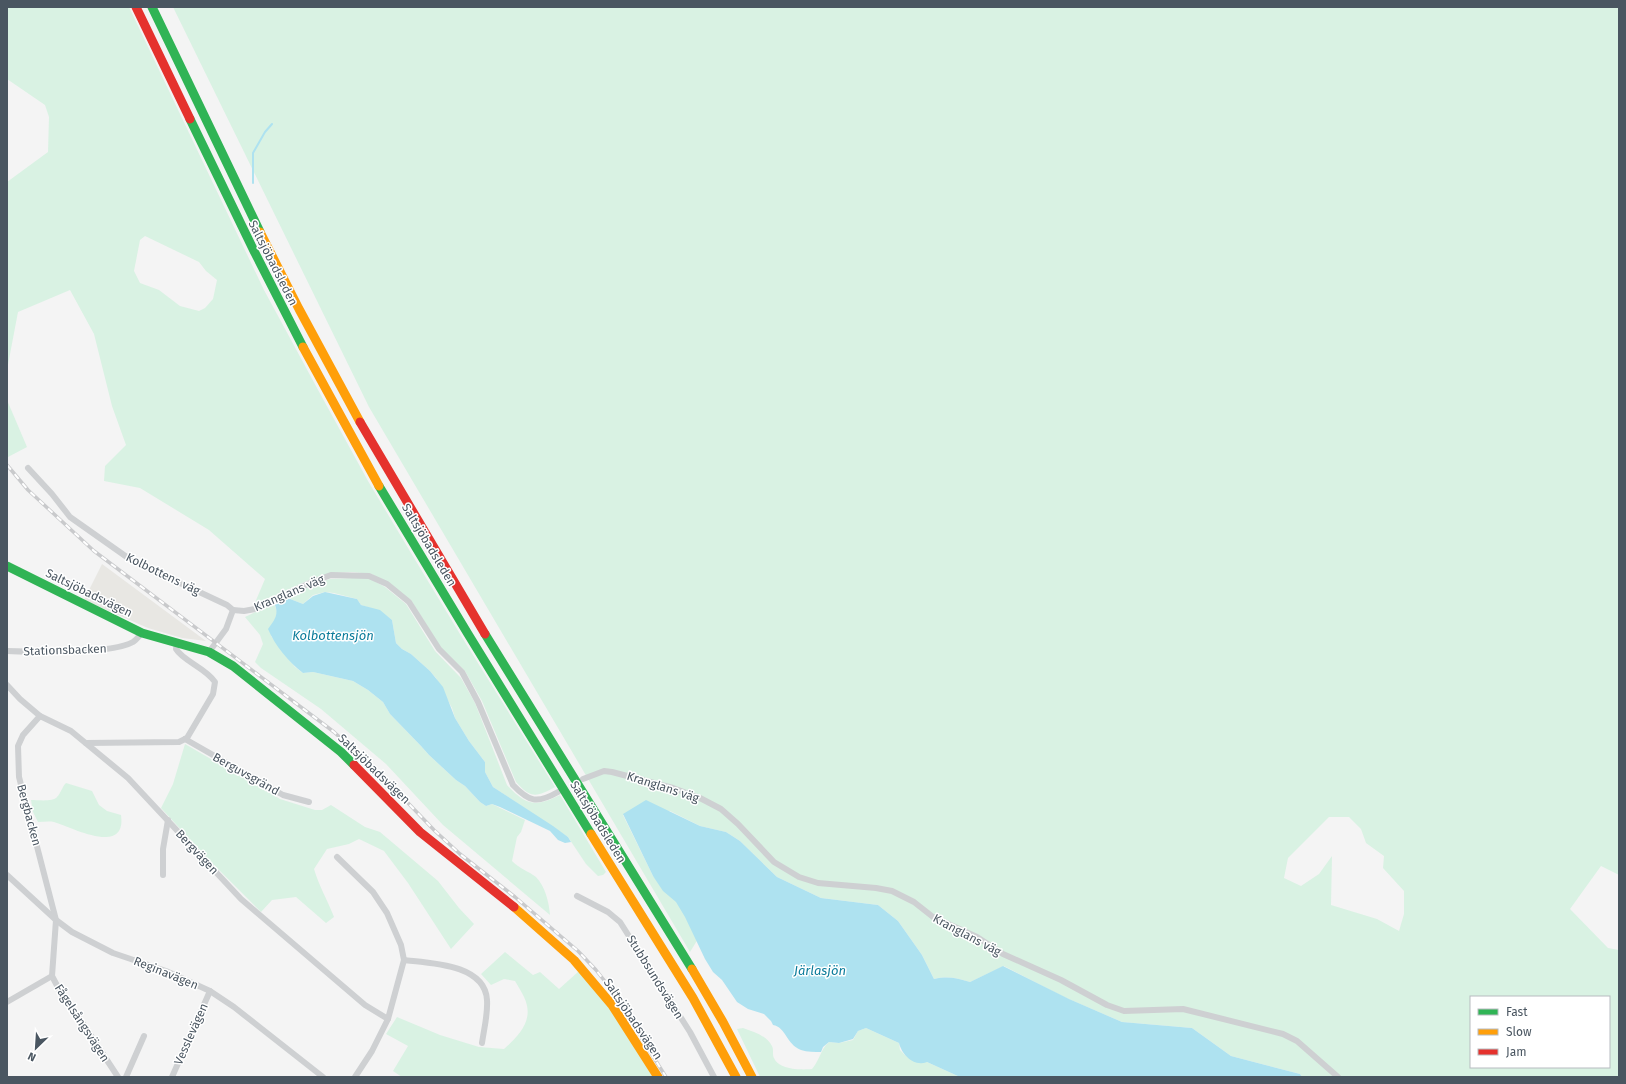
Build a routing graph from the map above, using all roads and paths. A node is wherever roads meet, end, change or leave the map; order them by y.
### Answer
1 (136, 7) edge
2 (152, 7) edge
3 (28, 468) dead end
4 (7, 566) edge
5 (233, 610) junction
6 (142, 633) junction
7 (177, 643) junction
8 (7, 651) edge
9 (208, 652) junction
10 (7, 685) edge
11 (40, 716) junction
12 (185, 739) junction
13 (86, 743) junction
14 (583, 779) dead end
15 (558, 792) dead end
16 (309, 802) dead end
17 (168, 820) junction
18 (337, 857) dead end
19 (164, 876) dead end
20 (8, 877) edge
21 (577, 896) dead end
22 (56, 920) junction
23 (404, 960) junction
24 (52, 976) junction
25 (210, 991) junction
26 (7, 1002) edge
27 (388, 1019) junction
28 (144, 1036) dead end
29 (482, 1043) dead end
30 (118, 1077) edge
31 (126, 1077) edge
32 (172, 1077) edge
33 (323, 1077) edge
34 (355, 1077) edge
35 (658, 1077) edge
36 (714, 1077) edge
37 (736, 1077) edge
38 (752, 1077) edge
39 (1338, 1077) edge

1 - 37 main road, Saltsjöbadsleden
2 - 38 main road, Saltsjöbadsleden
3 - 5 street, Kolbottens väg
4 - 6 main road, Saltsjöbadsvägen
5 - 9 street
5 - 15 street, Kranglans väg
6 - 7 main road, Saltsjöbadsvägen
6 - 8 street, Stationsbacken
7 - 9 main road, Saltsjöbadsvägen
7 - 12 street
9 - 35 main road, Saltsjöbadsvägen
10 - 11 street, Bergvägen
11 - 13 street, Bergvägen
11 - 22 street, Bergbacken
12 - 13 street
12 - 16 street, Berguvsgränd
13 - 17 street, Bergvägen
14 - 39 street, Kranglans väg
17 - 19 street
17 - 27 street, Bergvägen
18 - 23 street
20 - 22 street, Reginavägen
21 - 36 street, Stubbsundsvägen
22 - 24 street, Fågelsångsvägen
22 - 25 street, Reginavägen
23 - 27 street
23 - 29 street
24 - 26 street
24 - 30 street, Fågelsångsvägen
25 - 32 street, Vesslevägen
25 - 33 street, Reginavägen
27 - 34 street
28 - 31 street

